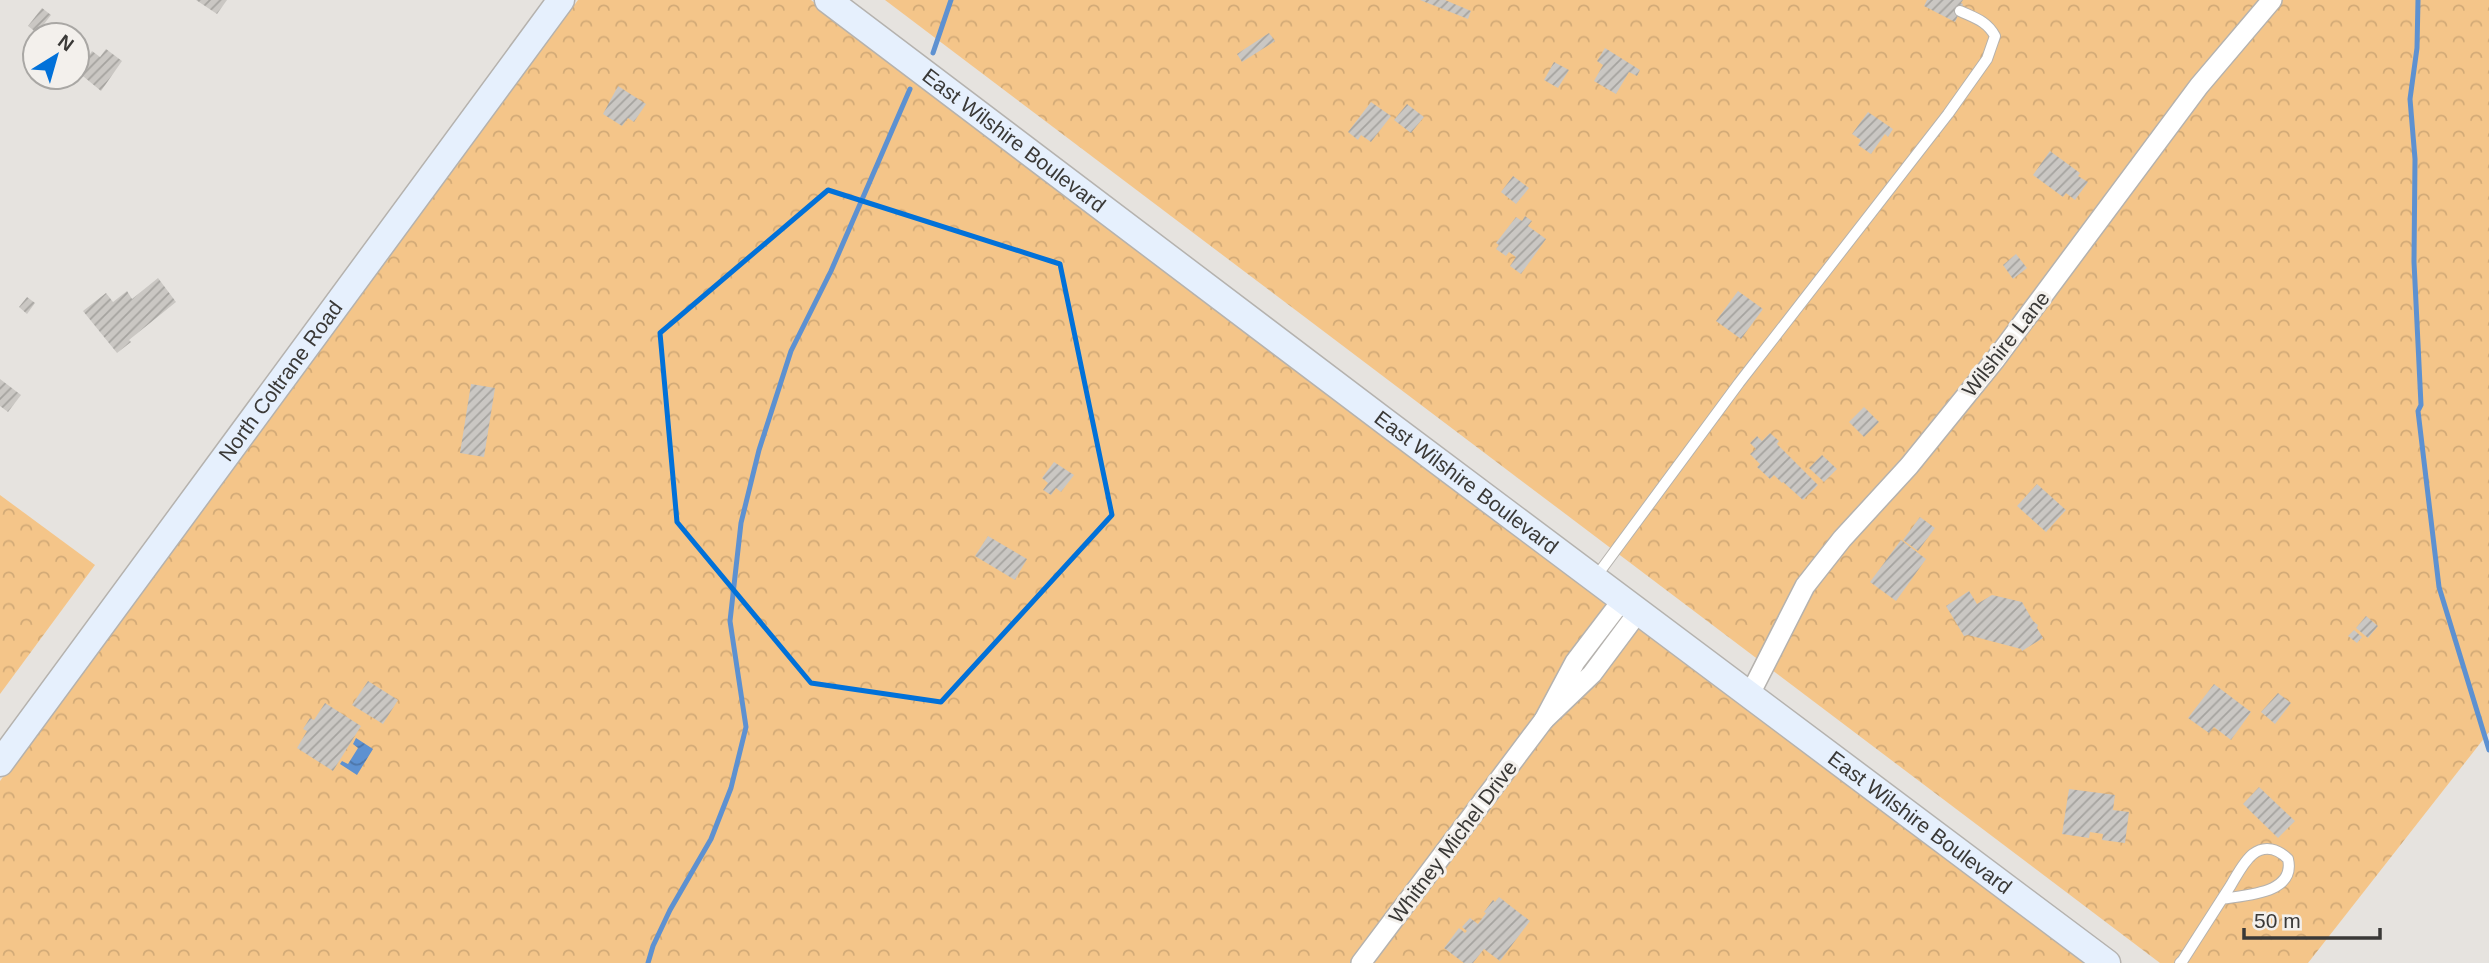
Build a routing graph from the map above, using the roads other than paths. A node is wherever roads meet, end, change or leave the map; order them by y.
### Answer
1 (561, 0) edge
2 (828, 0) edge
3 (2272, 0) edge
4 (1961, 11) dead end
5 (1594, 578) junction
6 (1631, 605) junction
7 (1750, 694) junction
8 (0, 763) edge
9 (2222, 899) junction
10 (1361, 963) edge
11 (2107, 963) edge
12 (2180, 963) edge

1 - 8 street, North Coltrane Road
2 - 5 street, East Wilshire Boulevard
3 - 7 street, Wilshire Lane
4 - 5 lane
5 - 6 street, East Wilshire Boulevard
6 - 7 street, East Wilshire Boulevard
6 - 10 street, Whitney Michel Drive
7 - 11 street, East Wilshire Boulevard
9 - 9 lane
9 - 12 lane

